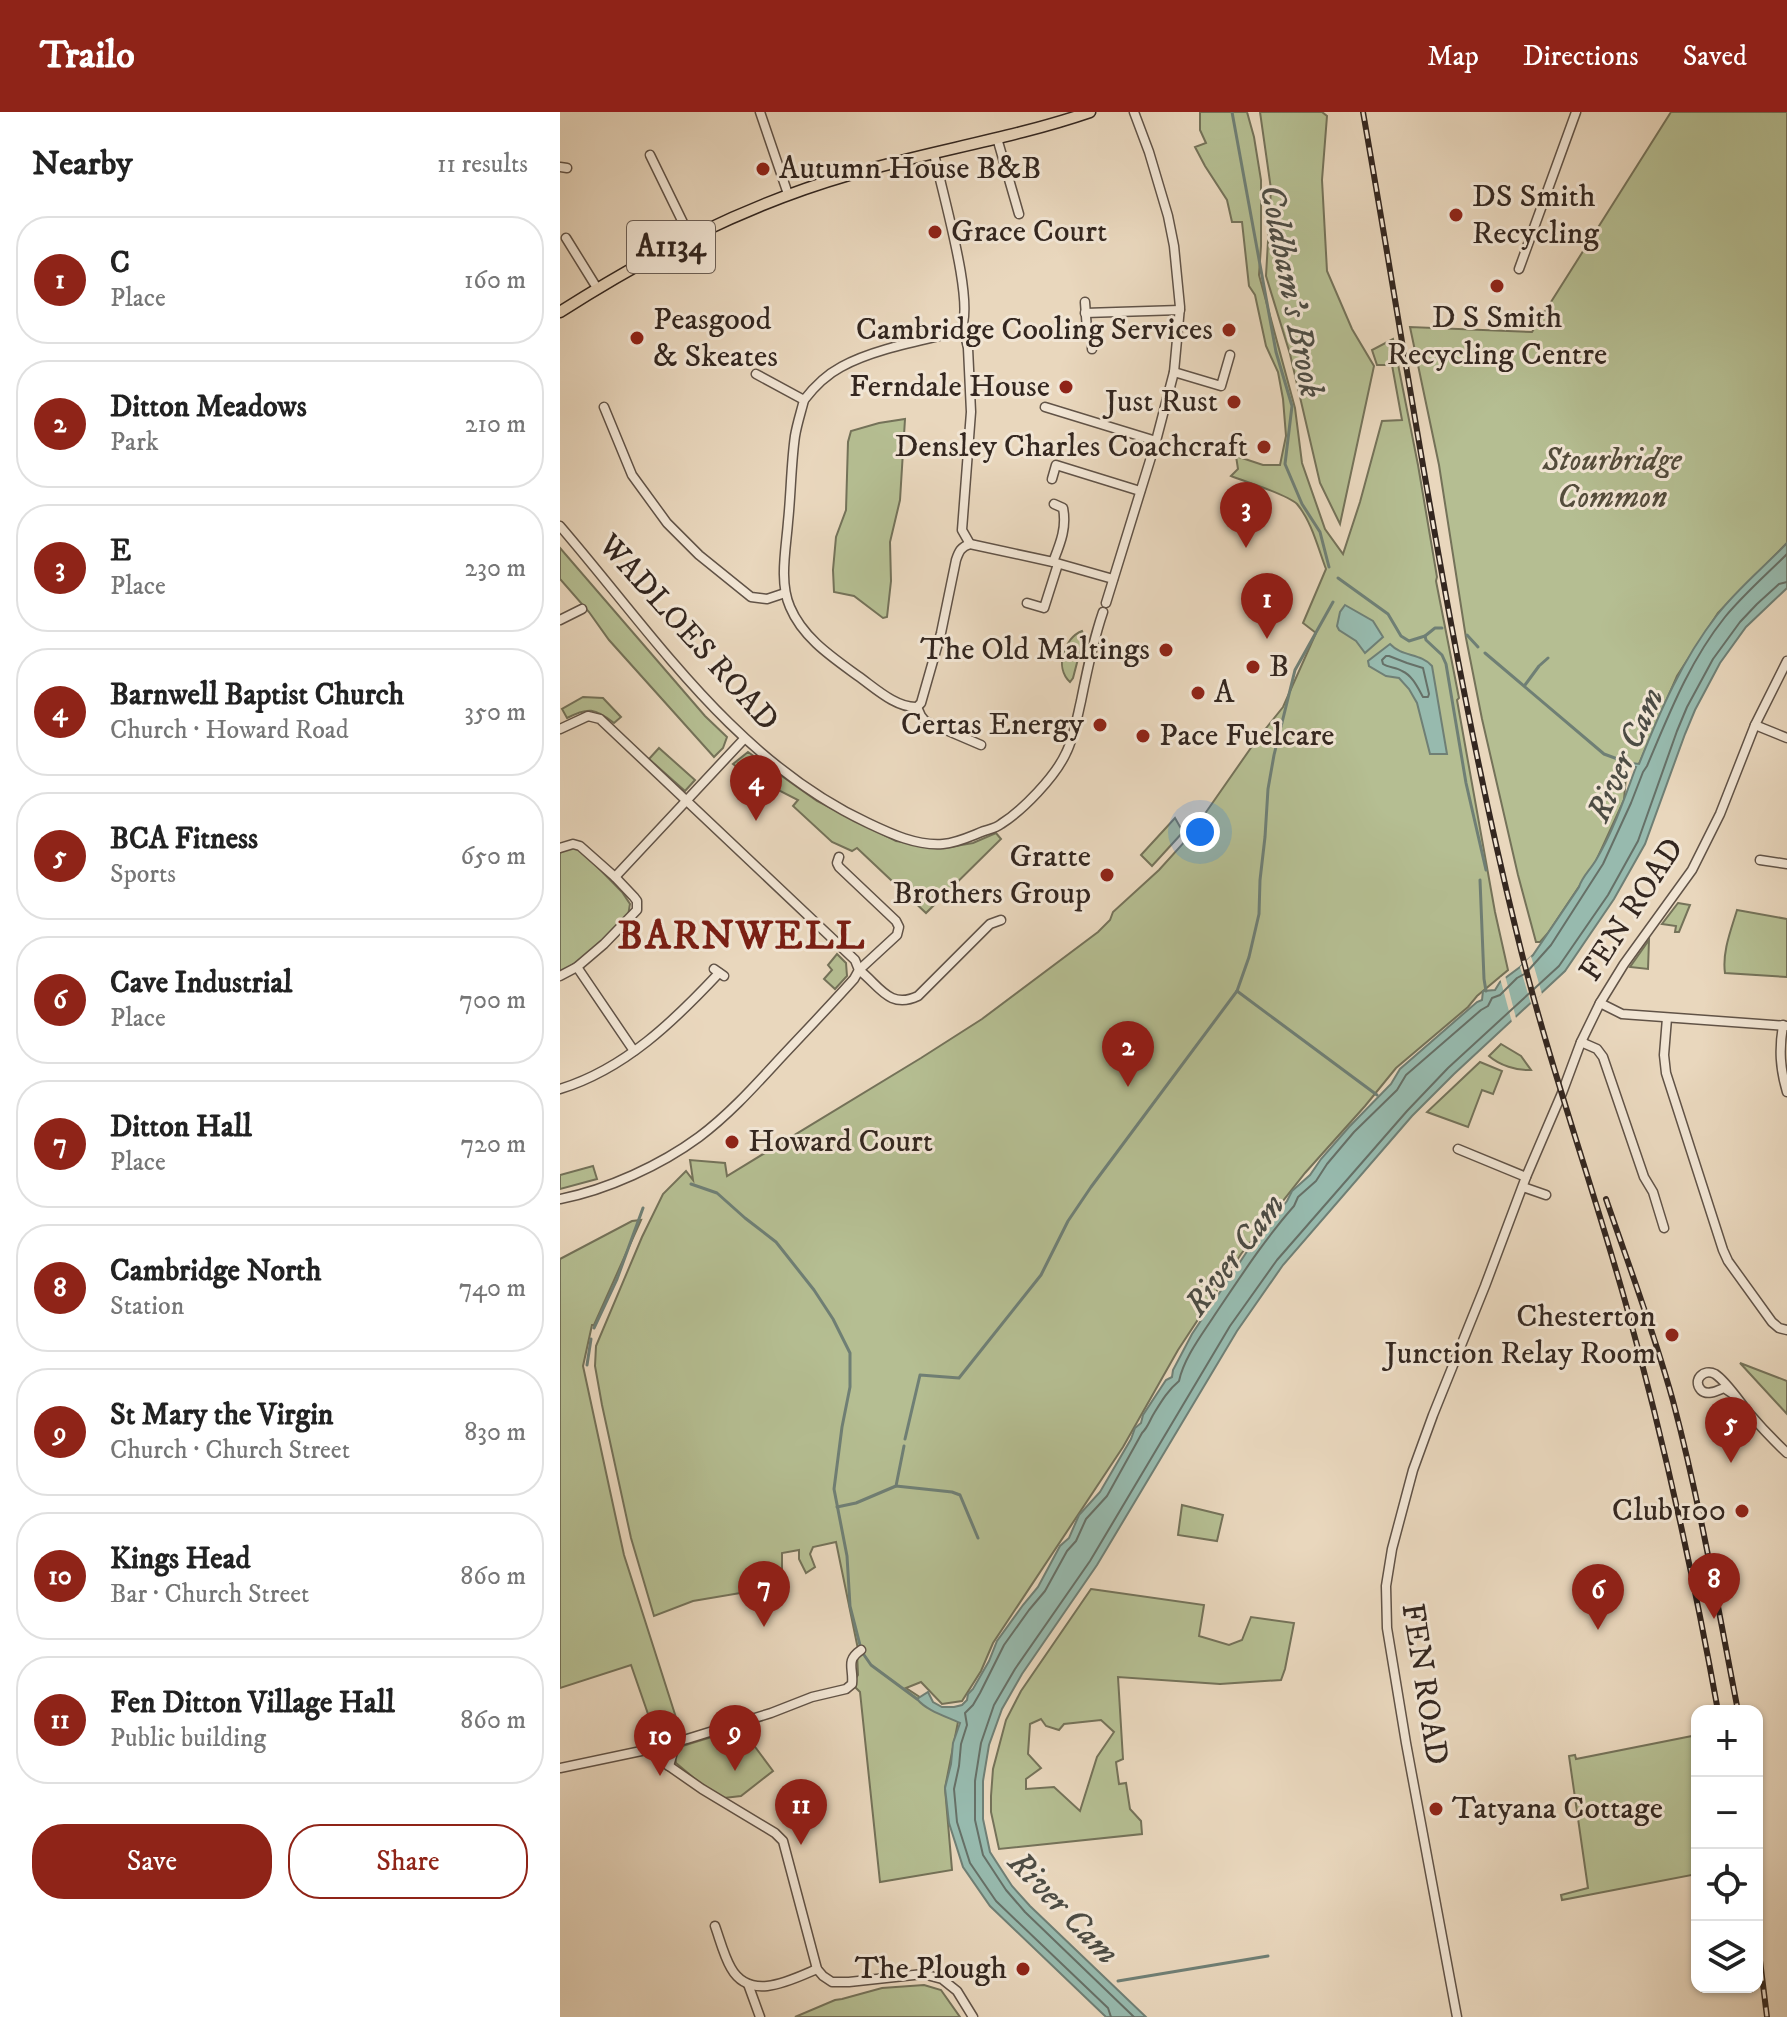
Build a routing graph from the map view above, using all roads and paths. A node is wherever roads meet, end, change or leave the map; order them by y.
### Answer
1 (760, 112) edge
2 (1090, 112) edge
3 (1134, 112) edge
4 (1576, 112) edge
5 (997, 138) junction
6 (934, 153) junction
7 (650, 155) dead end
8 (788, 194) junction
9 (1015, 209) dead end
10 (690, 237) junction
11 (566, 238) dead end
12 (1519, 269) dead end
13 (597, 288) junction
14 (1085, 302) dead end
15 (1180, 310) junction
16 (560, 312) edge
17 (1085, 313) junction
18 (960, 331) junction
19 (1092, 349) dead end
20 (1226, 358) dead end
21 (1174, 372) junction
22 (756, 374) dead end
23 (804, 400) junction
24 (604, 407) dead end
25 (1045, 407) dead end
26 (1156, 441) junction
27 (1052, 479) dead end
28 (1140, 491) junction
29 (1054, 504) dead end
30 (560, 526) edge
31 (970, 544) junction
32 (1055, 563) junction
33 (1113, 579) junction
34 (785, 593) junction
35 (1027, 603) dead end
36 (582, 609) dead end
37 (560, 620) edge
38 (1787, 661) edge
39 (917, 707) junction
40 (1755, 725) junction
41 (560, 729) edge
42 (1787, 738) edge
43 (744, 739) junction
44 (981, 745) dead end
45 (687, 800) junction
46 (560, 848) edge
47 (839, 857) dead end
48 (1760, 860) dead end
49 (1787, 864) edge
50 (615, 877) junction
51 (1001, 920) dead end
52 (577, 967) junction
53 (859, 970) junction
54 (719, 973) dead end
55 (560, 976) edge
56 (1600, 1003) junction
57 (1667, 1018) junction
58 (1785, 1026) edge
59 (1581, 1042) junction
60 (634, 1051) junction
61 (560, 1089) edge
62 (1787, 1092) edge
63 (1458, 1149) dead end
64 (1524, 1182) junction
65 (1546, 1195) dead end
66 (560, 1199) edge
67 (1664, 1228) dead end
68 (1787, 1330) edge
69 (1717, 1375) junction
70 (1715, 1391) junction
71 (1733, 1394) junction
72 (1787, 1453) edge
73 (861, 1650) dead end
74 (676, 1742) junction
75 (646, 1750) junction
76 (669, 1766) junction
77 (560, 1768) edge
78 (715, 1926) dead end
79 (723, 1947) junction
80 (710, 1951) dead end
81 (817, 1969) junction
82 (748, 1983) junction
83 (760, 2017) edge
84 (973, 2017) edge
85 (1457, 2017) edge

1 - 8 street
2 - 5 main road, A1134
3 - 15 street
4 - 12 street
5 - 6 main road, A1134
5 - 9 street
6 - 8 main road, A1134
6 - 18 street
7 - 10 street
8 - 10 main road, A1134
10 - 13 main road, A1134
11 - 13 street
13 - 16 main road, A1134
14 - 17 street
15 - 17 street
15 - 21 street
17 - 19 street
18 - 23 street
18 - 31 street
20 - 21 street
21 - 26 street
22 - 23 street
23 - 34 street
24 - 34 street
25 - 26 street
26 - 28 street
27 - 28 street
28 - 33 street
29 - 32 street
30 - 43 street, WADLOES ROAD
31 - 32 street
31 - 39 street
32 - 33 street
32 - 35 street
33 - 43 street, WADLOES ROAD
34 - 39 street
36 - 37 street
38 - 40 street, FEN ROAD
39 - 44 street
40 - 42 street
40 - 56 street, FEN ROAD
41 - 45 street
43 - 45 street
45 - 50 street
45 - 53 street
46 - 50 street
47 - 53 street
48 - 49 street
50 - 52 street
51 - 53 street
52 - 55 street
52 - 60 street
53 - 66 street
54 - 60 street
56 - 57 street
56 - 59 street, FEN ROAD
57 - 58 street
57 - 68 street
58 - 62 street
59 - 64 street, FEN ROAD
59 - 67 street
60 - 61 street
63 - 64 street
64 - 65 street
64 - 85 street, FEN ROAD
69 - 70 street
69 - 70 street
69 - 71 street
70 - 71 street
71 - 72 street
73 - 74 street
74 - 75 street
74 - 76 street
75 - 76 street
75 - 77 street
76 - 81 street
78 - 79 street
79 - 80 street
79 - 82 street
81 - 82 street
81 - 84 street
82 - 83 street

